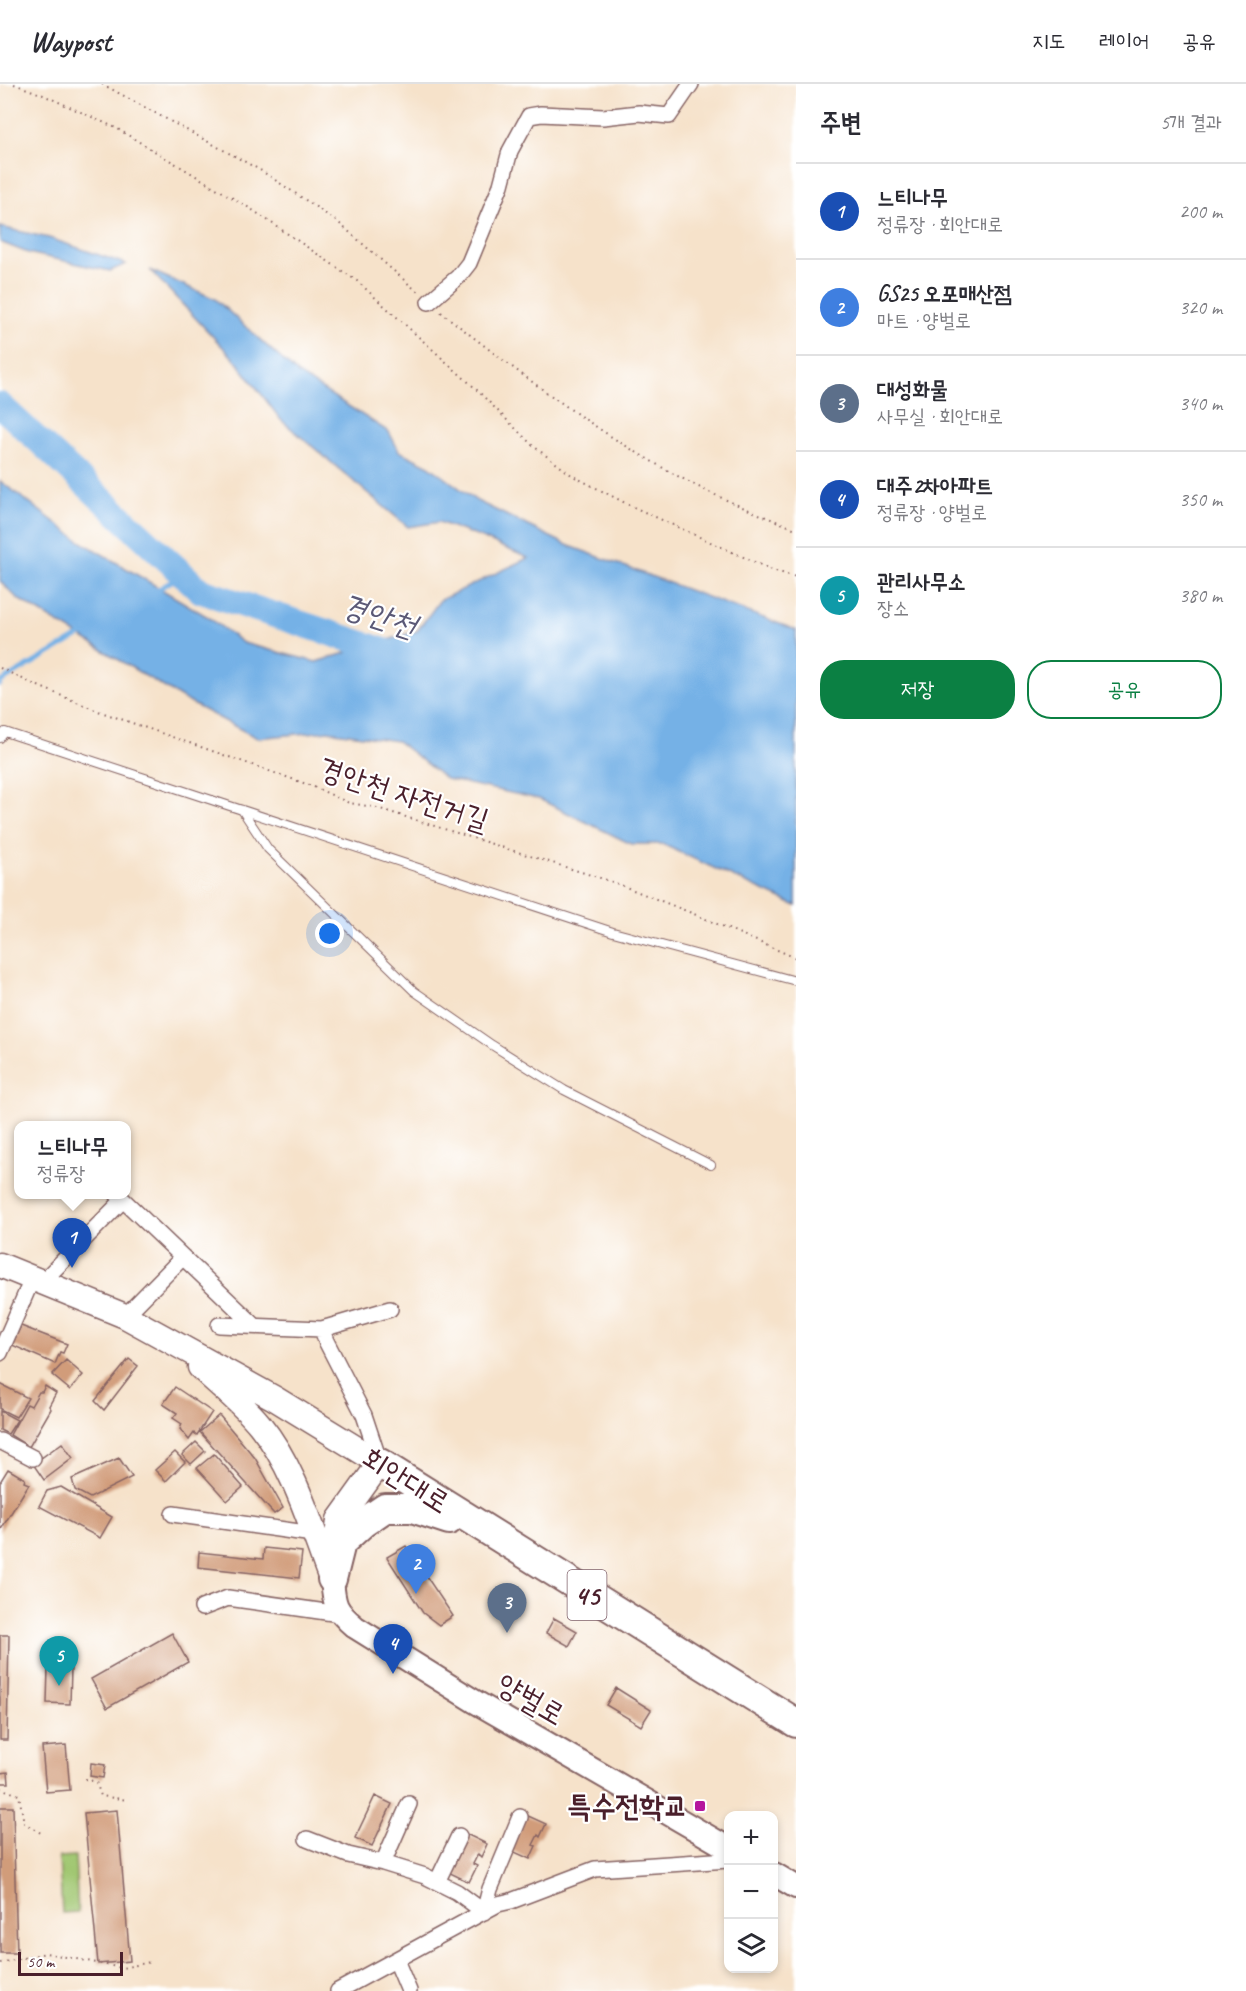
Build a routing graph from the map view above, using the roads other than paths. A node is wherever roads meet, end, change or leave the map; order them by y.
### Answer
1 (692, 84) edge
2 (429, 302) road end
3 (0, 738) edge
4 (242, 810) junction
5 (796, 981) edge
6 (711, 1165) dead end
7 (118, 1199) edge
8 (122, 1199) edge
9 (183, 1257) junction
10 (0, 1265) edge
11 (38, 1279) junction
12 (390, 1309) dead end
13 (125, 1316) junction
14 (219, 1325) dead end
15 (255, 1326) junction
16 (322, 1329) junction
17 (177, 1345) junction
18 (0, 1353) edge
19 (0, 1441) edge
20 (33, 1458) dead end
21 (380, 1463) junction
22 (173, 1514) dead end
23 (490, 1533) junction
24 (313, 1534) junction
25 (332, 1580) junction
26 (202, 1608) dead end
27 (340, 1614) junction
28 (796, 1724) edge
29 (409, 1804) dead end
30 (520, 1817) dead end
31 (459, 1836) dead end
32 (307, 1839) dead end
33 (724, 1845) edge
34 (724, 1860) edge
35 (383, 1863) junction
36 (778, 1876) edge
37 (437, 1882) junction
38 (796, 1887) edge
39 (484, 1912) junction
40 (396, 1960) junction
41 (338, 1991) edge
42 (409, 1991) edge

1 - 2 street
3 - 4 lane
4 - 5 lane
4 - 6 lane
7 - 11 street
8 - 9 street
9 - 13 street
9 - 15 street
10 - 11 main road, 회안대로 / 45
11 - 13 main road, 회안대로 / 45
11 - 18 street
12 - 16 street
13 - 17 main road, 회안대로 / 45
14 - 15 street
15 - 16 street
16 - 21 street
17 - 21 main road, 회안대로 / 45
17 - 24 main road
19 - 20 street
21 - 23 highway, 회안대로 / 45
21 - 25 main road
22 - 24 street
23 - 25 highway
23 - 28 highway, 회안대로 / 45
24 - 25 main road
25 - 27 street
26 - 27 street
27 - 33 street, 양벌로
29 - 35 street
30 - 39 street
31 - 37 street
32 - 35 street
34 - 39 street
35 - 37 street
36 - 38 street
37 - 39 street
39 - 40 street
40 - 41 street
40 - 42 street

